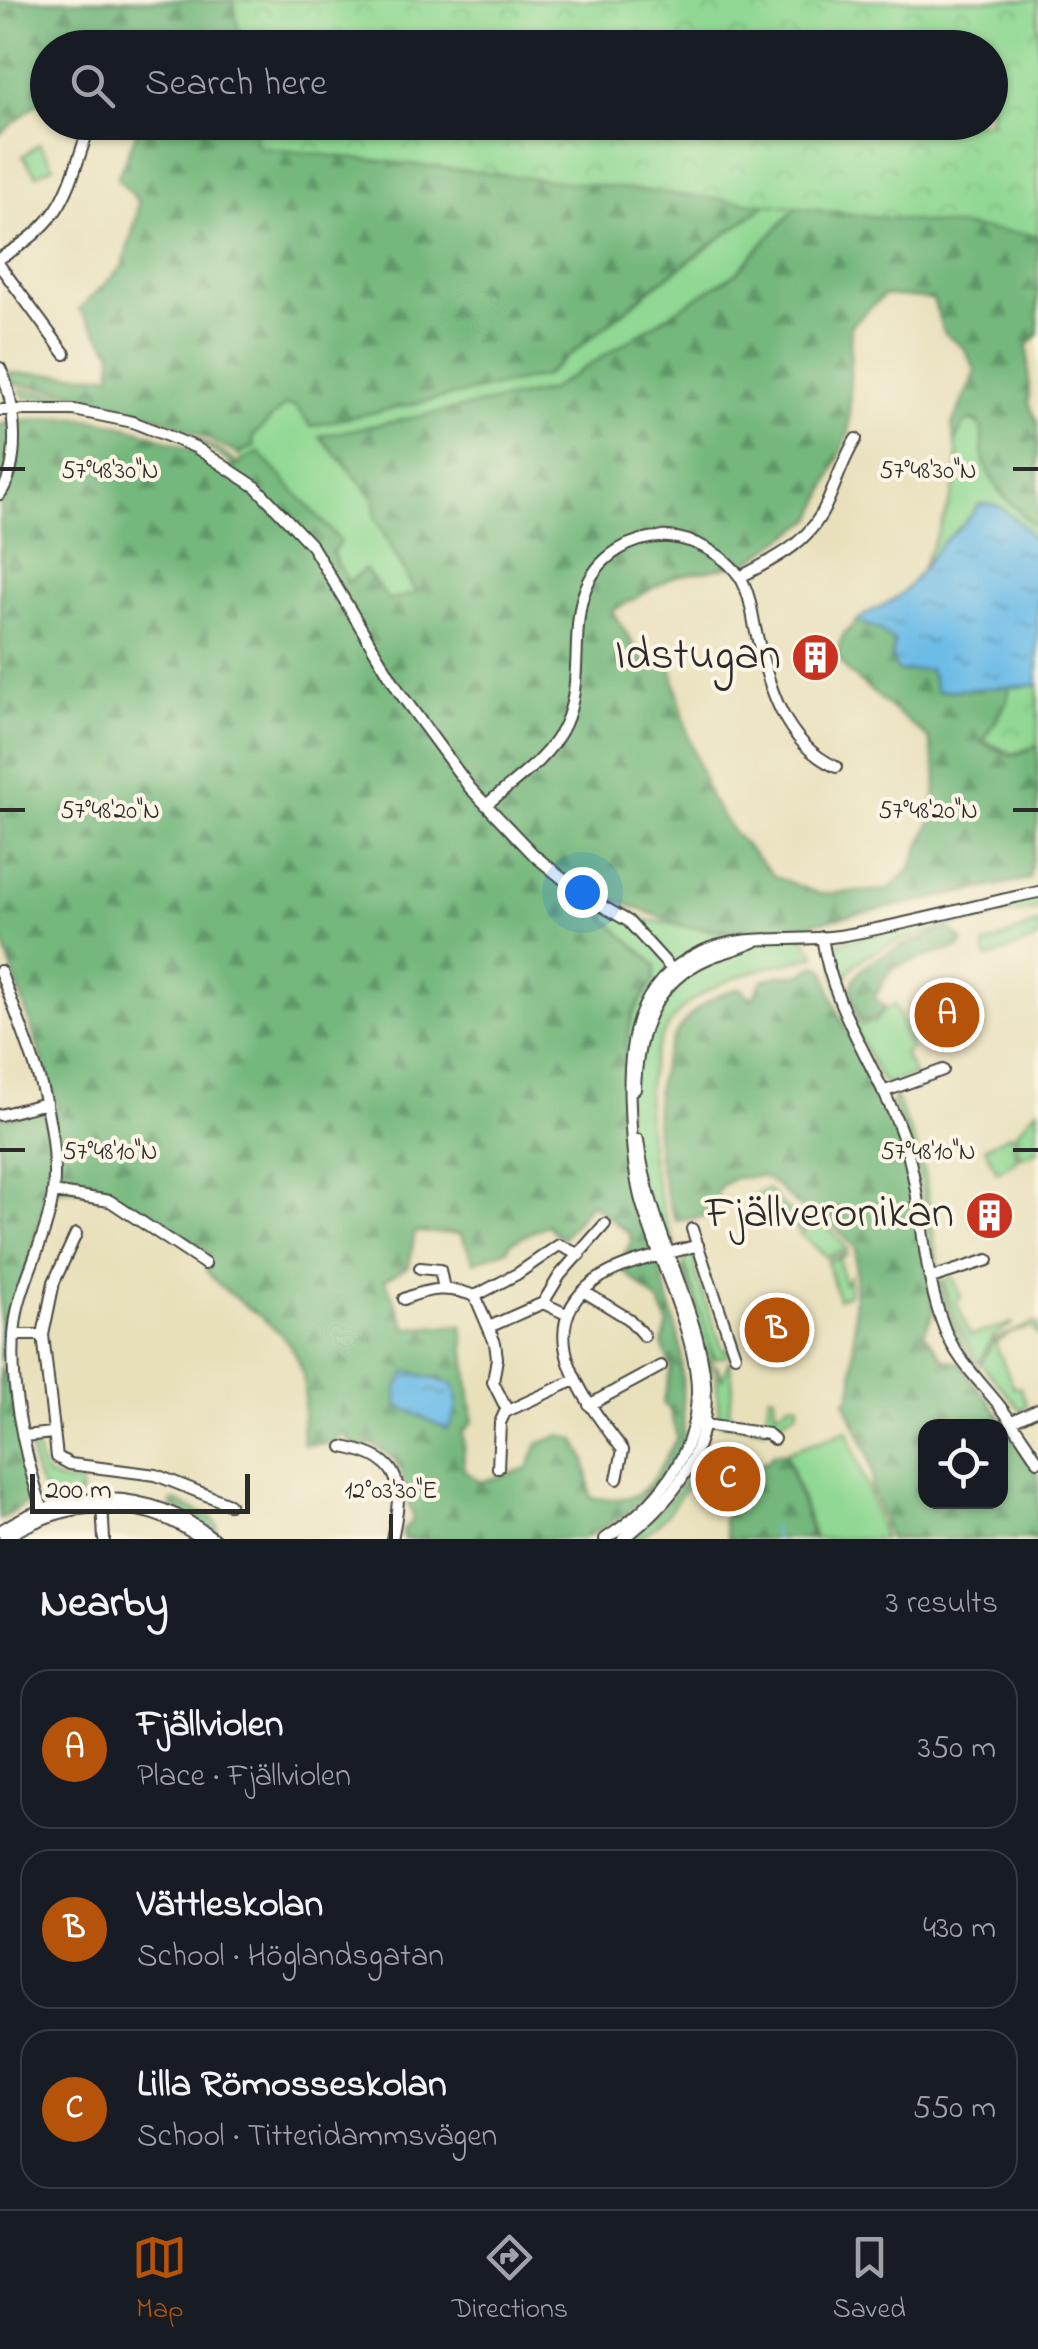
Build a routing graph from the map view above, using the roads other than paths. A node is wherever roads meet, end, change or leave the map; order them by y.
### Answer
1 (86, 140) edge
2 (0, 258) edge
3 (0, 266) edge
4 (65, 354) dead end
5 (0, 368) edge
6 (5, 409) edge
7 (856, 439) dead end
8 (0, 494) edge
9 (740, 577) junction
10 (836, 767) dead end
11 (486, 805) junction
12 (1038, 892) edge
13 (822, 938) junction
14 (0, 971) edge
15 (675, 973) junction
16 (943, 1070) dead end
17 (883, 1092) junction
18 (46, 1103) junction
19 (0, 1115) edge
20 (54, 1192) junction
21 (605, 1224) dead end
22 (692, 1229) dead end
23 (76, 1234) dead end
24 (698, 1244) junction
25 (665, 1255) junction
26 (580, 1256) junction
27 (988, 1260) dead end
28 (205, 1264) dead end
29 (420, 1268) dead end
30 (930, 1278) junction
31 (444, 1289) junction
32 (583, 1291) junction
33 (475, 1296) junction
34 (404, 1299) dead end
35 (543, 1302) junction
36 (568, 1315) junction
37 (489, 1327) junction
38 (14, 1335) junction
39 (43, 1335) junction
40 (644, 1336) dead end
41 (736, 1355) dead end
42 (662, 1366) dead end
43 (574, 1381) junction
44 (589, 1405) junction
45 (1038, 1408) edge
46 (507, 1410) junction
47 (1012, 1422) junction
48 (699, 1424) junction
49 (52, 1433) junction
50 (24, 1436) junction
51 (774, 1438) dead end
52 (343, 1447) dead end
53 (1038, 1461) edge
54 (498, 1468) dead end
55 (617, 1480) dead end
56 (102, 1502) junction
57 (229, 1504) dead end
58 (44, 1513) junction
59 (0, 1531) edge
60 (4, 1539) edge
61 (104, 1539) edge
62 (200, 1539) edge
63 (214, 1539) edge
64 (392, 1539) edge
65 (605, 1539) edge
66 (623, 1539) edge

1 - 2 street
3 - 4 street
5 - 6 street
6 - 8 street
6 - 11 street
7 - 9 street
9 - 10 street
9 - 11 street
11 - 15 street
12 - 13 street
13 - 15 street
13 - 17 street
14 - 18 street
15 - 25 street
16 - 17 street
17 - 30 street
18 - 19 street
18 - 20 street
20 - 28 street
20 - 38 street
21 - 26 street
22 - 24 street
23 - 39 street
24 - 25 street
24 - 41 street
25 - 32 street
25 - 48 street
26 - 33 street
26 - 35 street
27 - 30 street
29 - 31 street
30 - 47 street
31 - 33 street
31 - 34 street
32 - 36 street
32 - 40 street
33 - 37 street
35 - 36 street
35 - 37 street
36 - 43 street
37 - 46 street
38 - 39 street
38 - 50 street
39 - 49 street
42 - 44 street
43 - 44 street
43 - 46 street
44 - 55 street
45 - 47 street
46 - 54 street
47 - 53 street
48 - 51 street
48 - 65 street
48 - 66 street
49 - 50 street
49 - 57 street
50 - 58 street
52 - 64 street
56 - 58 street
56 - 61 street
56 - 62 street
56 - 63 street
58 - 59 street
58 - 60 street

